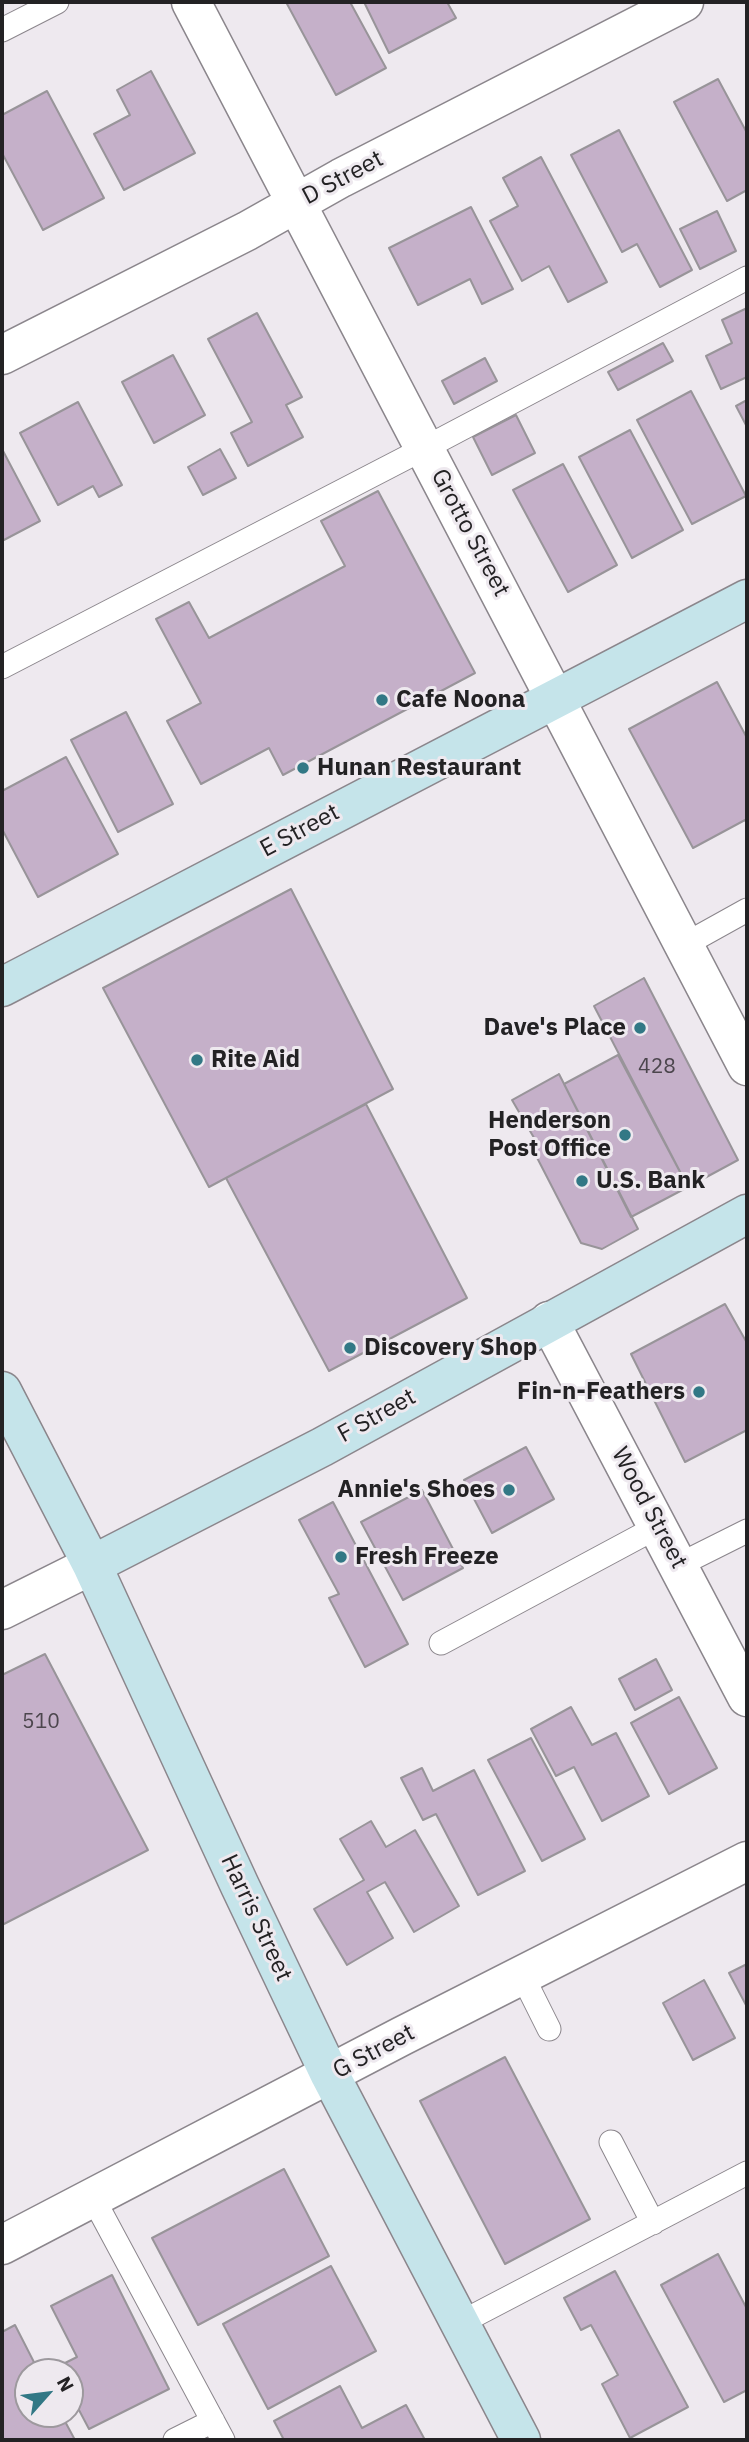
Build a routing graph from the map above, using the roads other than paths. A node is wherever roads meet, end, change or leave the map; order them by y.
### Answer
1 (57, 2) edge
2 (191, 2) edge
3 (684, 2) edge
4 (2, 30) edge
5 (297, 202) junction
6 (747, 278) edge
7 (2, 355) edge
8 (425, 448) junction
9 (747, 598) edge
10 (2, 667) edge
11 (555, 697) junction
12 (747, 910) edge
13 (684, 945) junction
14 (2, 987) edge
15 (747, 1066) edge
16 (747, 1214) edge
17 (549, 1321) junction
18 (2, 1391) edge
19 (659, 1526) junction
20 (747, 1531) edge
21 (92, 1565) junction
22 (679, 1565) junction
23 (2, 1611) edge
24 (441, 1643) dead end
25 (747, 1697) edge
26 (747, 1861) edge
27 (522, 1975) junction
28 (549, 2029) dead end
29 (330, 2075) junction
30 (611, 2141) dead end
31 (747, 2173) edge
32 (93, 2198) junction
33 (653, 2222) junction
34 (2, 2245) edge
35 (460, 2323) junction
36 (218, 2430) edge
37 (175, 2440) edge
38 (521, 2440) edge

1 - 4 lane
2 - 5 street, Grotto Street
3 - 5 street, D Street
5 - 7 street, D Street
5 - 8 street, Grotto Street
6 - 8 lane
8 - 10 lane
8 - 11 street, Grotto Street
9 - 11 main road, E Street
11 - 13 street, Grotto Street
11 - 14 main road, E Street
12 - 13 lane
13 - 15 street, Grotto Street
16 - 17 main road, F Street
17 - 19 street, Wood Street
17 - 21 main road, F Street
18 - 21 main road, Harris Street
19 - 22 street, Wood Street
19 - 24 lane
20 - 22 lane
21 - 23 street, F Street
21 - 29 main road, Harris Street
22 - 25 street, Wood Street
26 - 27 street, G Street
27 - 28 lane
27 - 29 street, G Street
29 - 32 street, G Street
29 - 35 main road, Harris Street
30 - 33 lane
31 - 33 lane
32 - 34 street, G Street
32 - 36 lane
33 - 35 lane
35 - 38 main road, Harris Street
36 - 37 lane

